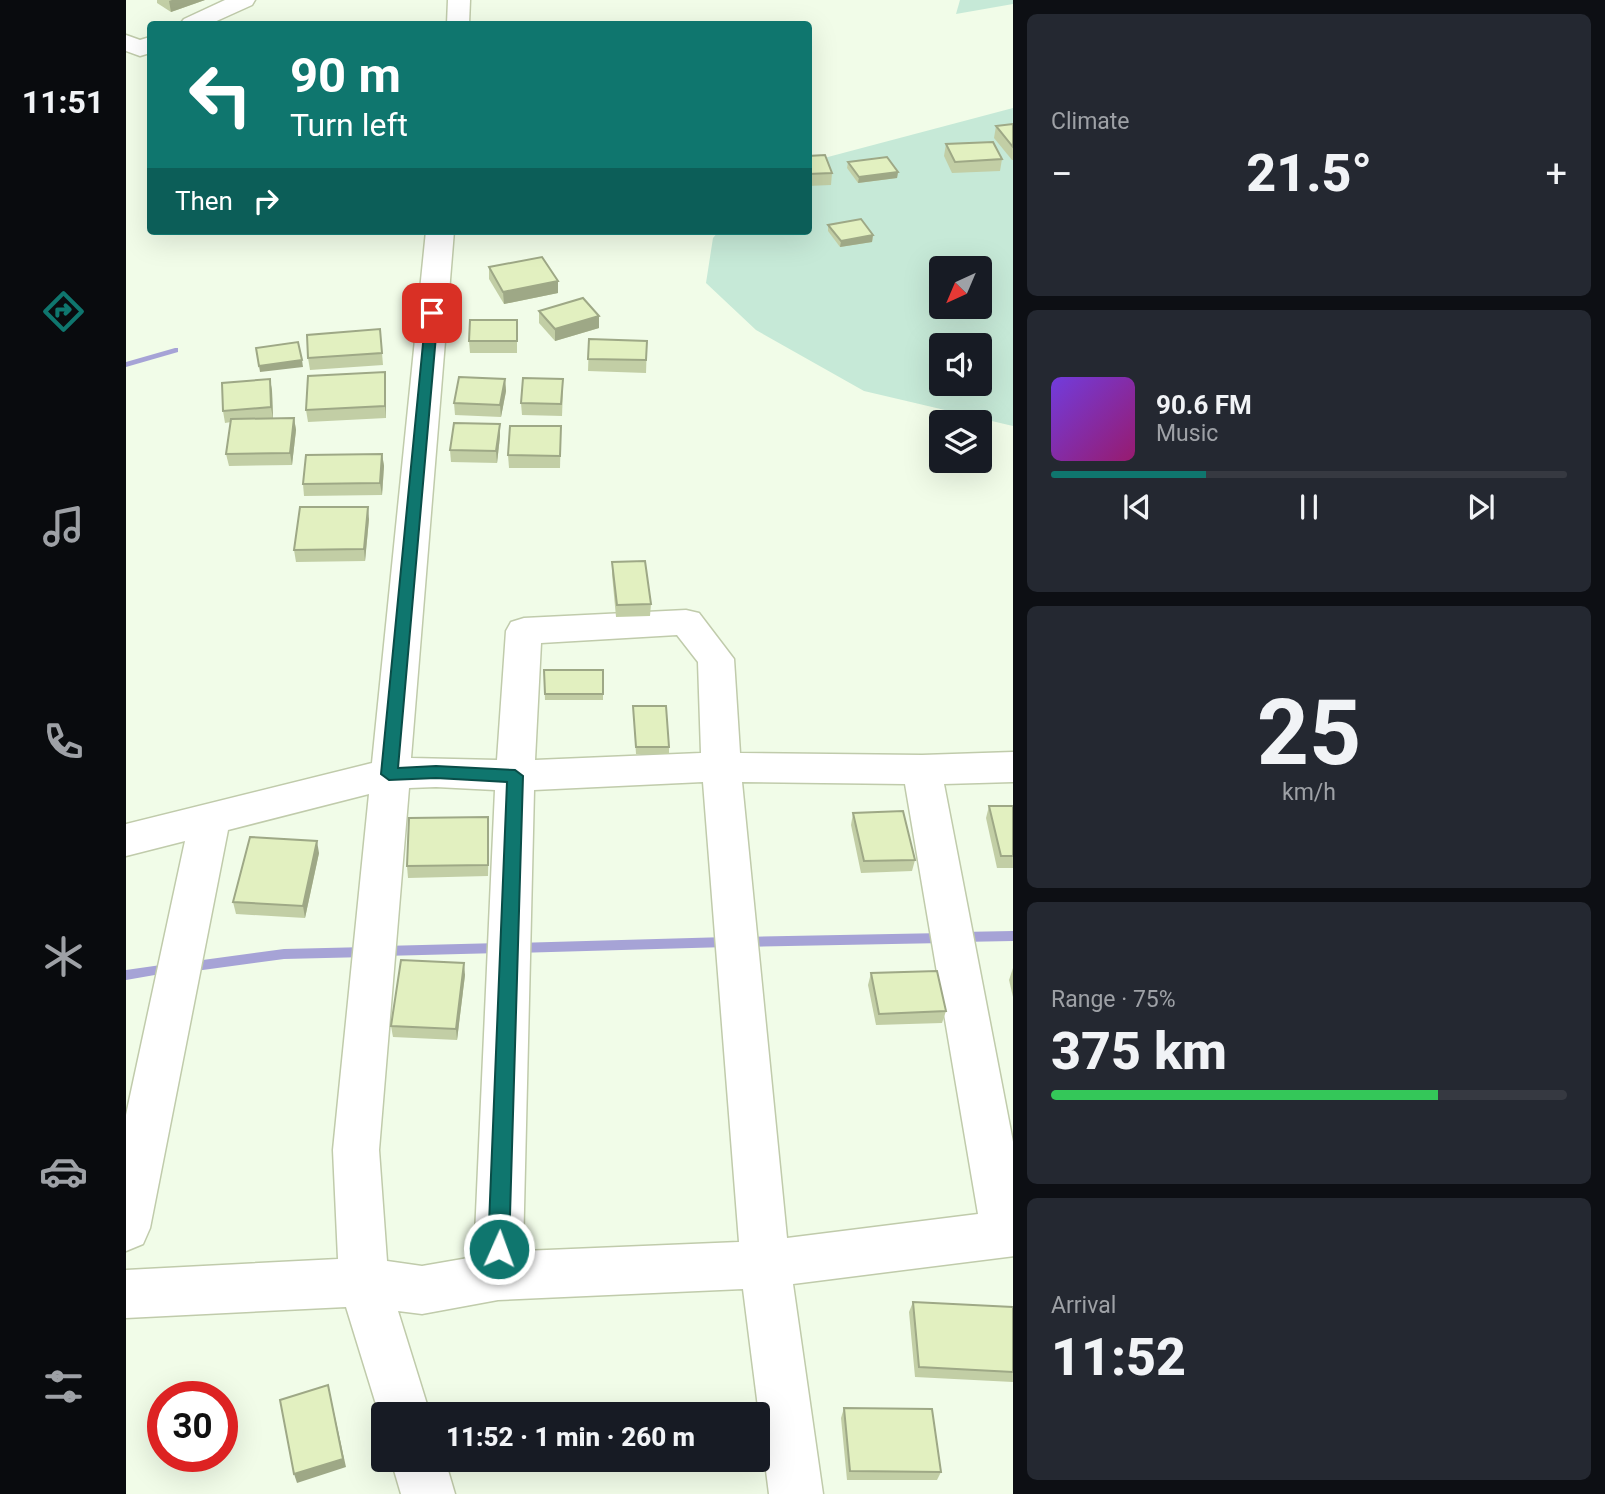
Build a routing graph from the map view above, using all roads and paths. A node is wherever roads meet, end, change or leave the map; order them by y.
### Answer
1 (244, 0) edge
2 (459, 0) edge
3 (198, 21) edge
4 (458, 21) edge
5 (126, 42) edge
6 (147, 46) edge
7 (440, 235) edge
8 (721, 767) junction
9 (1013, 767) edge
10 (922, 770) junction
11 (389, 774) junction
12 (515, 776) junction
13 (210, 819) junction
14 (126, 840) edge
15 (126, 1228) edge
16 (1010, 1234) edge
17 (765, 1264) junction
18 (498, 1276) junction
19 (364, 1282) junction
20 (126, 1294) edge
21 (400, 1402) edge
22 (422, 1472) edge
23 (428, 1494) edge
24 (796, 1494) edge

1 - 3 street
2 - 4 street
5 - 6 street
7 - 11 street
8 - 10 street
8 - 12 street
8 - 12 street
8 - 17 street
9 - 10 street
10 - 16 street
11 - 12 street
11 - 13 street
11 - 19 street
12 - 18 street
13 - 14 street
13 - 15 street
16 - 17 street
17 - 18 street
17 - 24 street
18 - 19 street
19 - 20 street
19 - 21 street
22 - 23 street

